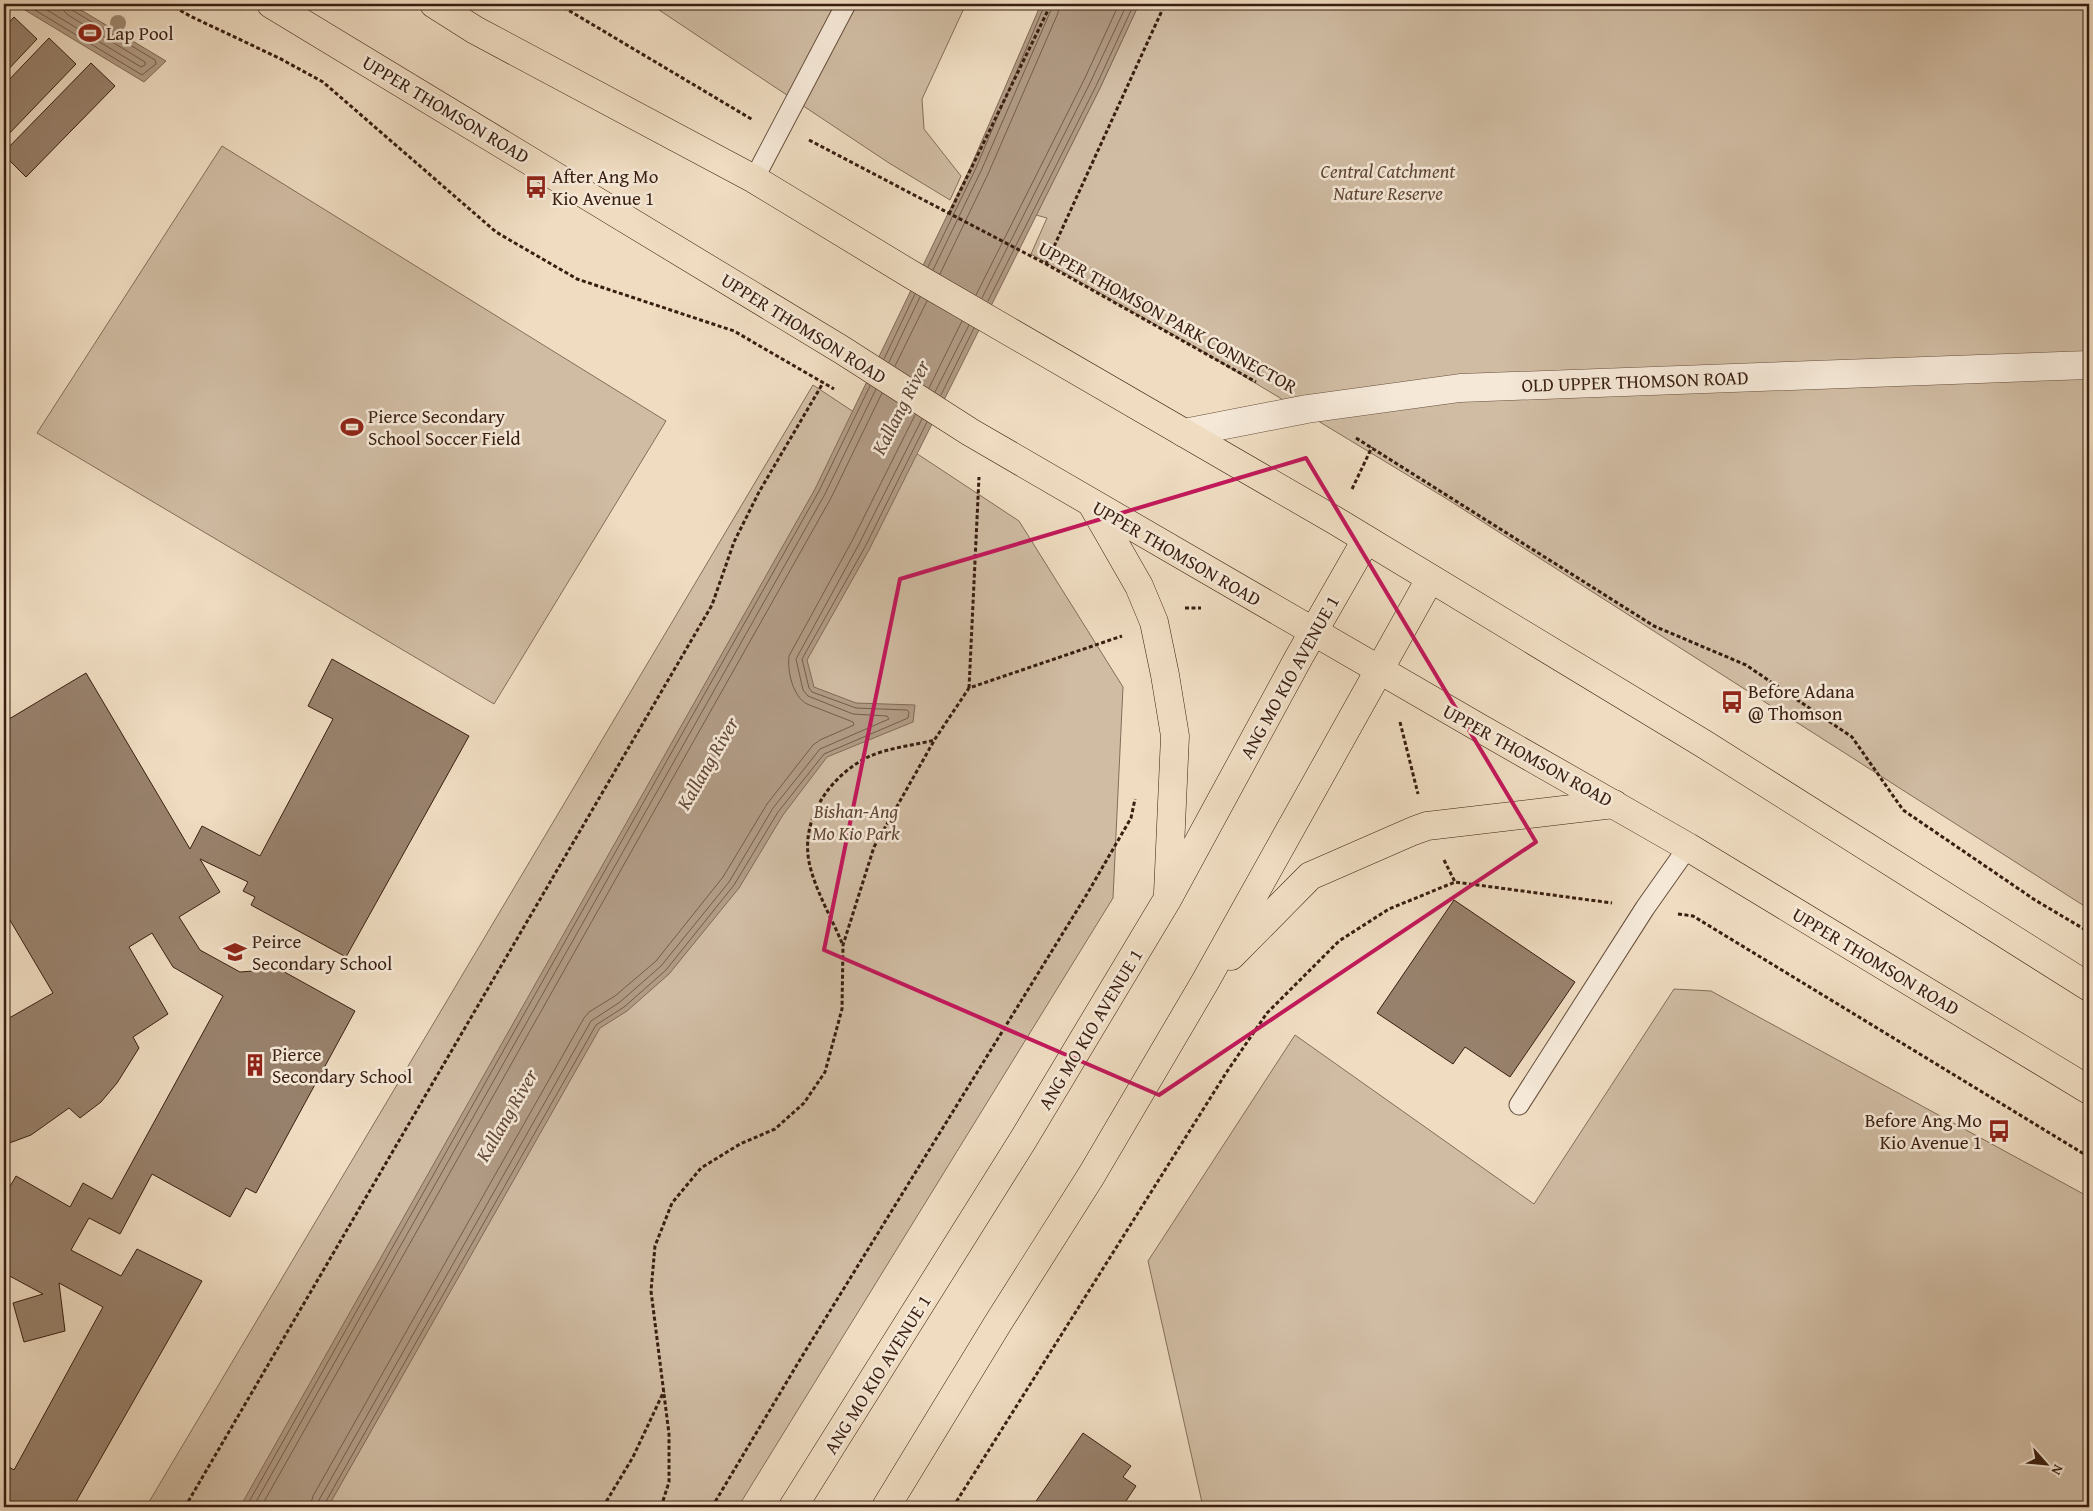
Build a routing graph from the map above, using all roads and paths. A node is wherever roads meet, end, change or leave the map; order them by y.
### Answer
1 (169, 4) edge
2 (271, 4) edge
3 (434, 4) edge
4 (846, 4) edge
5 (1051, 4) edge
6 (1165, 4) edge
7 (754, 179) junction
8 (1046, 264) junction
9 (2089, 365) edge
10 (823, 383) junction
11 (1258, 383) dead end
12 (840, 392) dead end
13 (1307, 410) junction
14 (1184, 433) junction
15 (979, 468) dead end
16 (1092, 504) junction
17 (1366, 540) junction
18 (1430, 579) junction
19 (1314, 632) junction
20 (1127, 634) dead end
21 (1380, 671) junction
22 (970, 688) junction
23 (935, 739) junction
24 (1137, 789) dead end
25 (1614, 804) junction
26 (1688, 847) junction
27 (1167, 900) junction
28 (1645, 908) junction
29 (2089, 932) edge
30 (843, 945) junction
31 (1205, 982) junction
32 (2089, 987) edge
33 (2089, 1090) edge
34 (1519, 1104) dead end
35 (2089, 1158) edge
36 (664, 1390) junction
37 (185, 1507) edge
38 (603, 1507) edge
39 (660, 1507) edge
40 (712, 1507) edge
41 (793, 1507) edge
42 (886, 1507) edge
43 (953, 1507) edge

1 - 10 path
2 - 16 main road, UPPER THOMSON ROAD
3 - 7 main road
4 - 7 lane
5 - 8 path, UPPER THOMSON PARK CONNECTOR
6 - 8 path
7 - 14 main road
8 - 11 path, UPPER THOMSON PARK CONNECTOR
9 - 13 street, OLD UPPER THOMSON ROAD
10 - 12 path
10 - 37 path
13 - 14 street, OLD UPPER THOMSON ROAD
13 - 29 path, UPPER THOMSON PARK CONNECTOR
14 - 17 main road
15 - 22 path
16 - 19 main road, UPPER THOMSON ROAD
16 - 27 main road
17 - 18 main road
17 - 19 main road, ANG MO KIO AVENUE 1
18 - 21 main road
18 - 32 main road
19 - 21 main road, UPPER THOMSON ROAD
19 - 27 main road, ANG MO KIO AVENUE 1
20 - 22 path
21 - 25 main road, UPPER THOMSON ROAD
21 - 31 main road
22 - 23 path
23 - 30 path
23 - 30 path
24 - 40 path
25 - 26 main road, UPPER THOMSON ROAD
25 - 31 main road
26 - 28 lane
26 - 33 main road, UPPER THOMSON ROAD
27 - 41 main road, ANG MO KIO AVENUE 1
28 - 34 lane
28 - 35 path
28 - 43 path
30 - 36 path
31 - 42 main road
36 - 38 path
36 - 39 path

